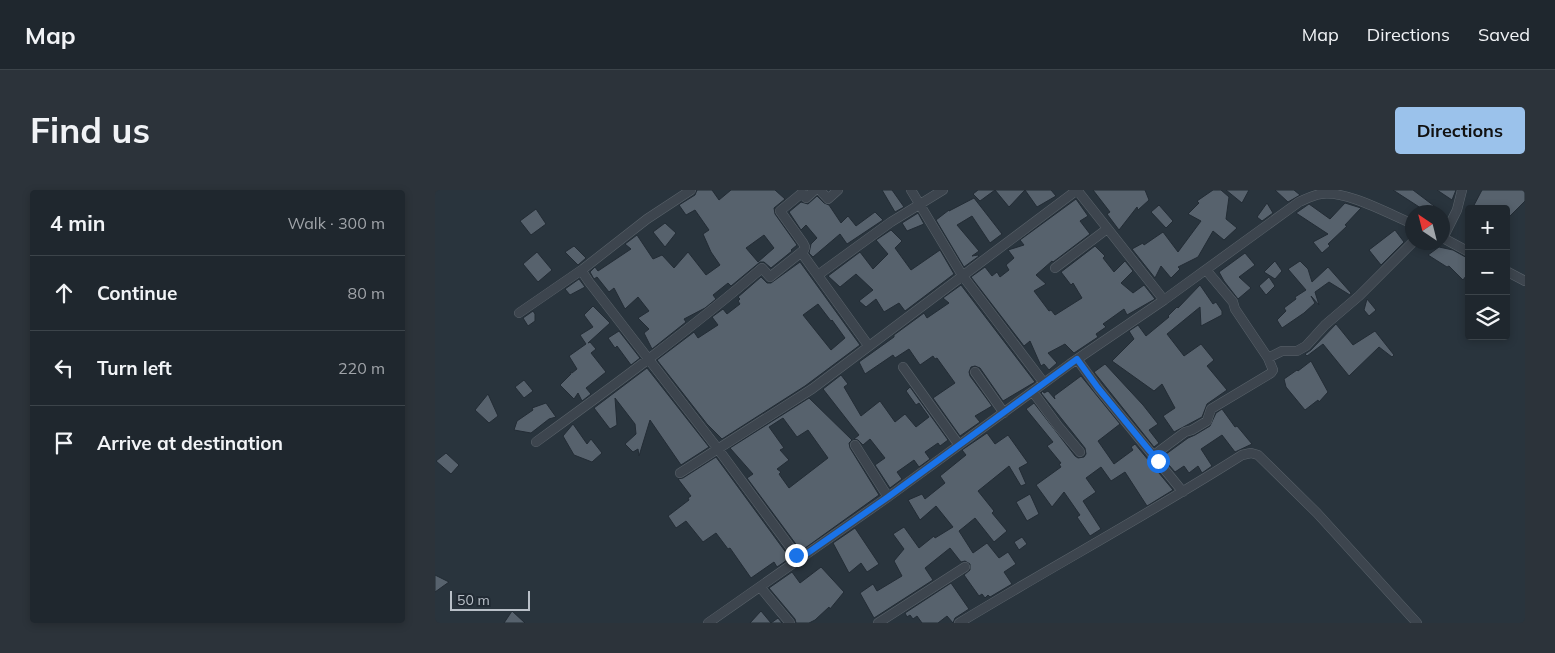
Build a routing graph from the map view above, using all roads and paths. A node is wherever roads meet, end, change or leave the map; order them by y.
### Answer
1 (691, 190) edge
2 (815, 190) edge
3 (820, 190) edge
4 (838, 190) edge
5 (911, 190) edge
6 (943, 190) edge
7 (1077, 190) edge
8 (1462, 190) edge
9 (920, 204) junction
10 (1405, 221) edge
11 (1450, 224) edge
12 (1107, 229) junction
13 (1450, 242) edge
14 (1405, 250) edge
15 (1465, 250) edge
16 (801, 252) junction
17 (1055, 268) dead end
18 (583, 269) junction
19 (1206, 270) junction
20 (1510, 273) edge
21 (818, 275) junction
22 (962, 275) junction
23 (1525, 281) edge
24 (1164, 300) junction
25 (519, 312) dead end
26 (868, 346) junction
27 (1268, 358) junction
28 (1077, 359) junction
29 (648, 360) junction
30 (903, 367) dead end
31 (975, 372) dead end
32 (1045, 383) junction
33 (1033, 392) junction
34 (1004, 413) junction
35 (536, 442) dead end
36 (855, 445) dead end
37 (959, 445) junction
38 (718, 449) junction
39 (1079, 452) dead end
40 (1154, 455) junction
41 (680, 473) dead end
42 (1183, 492) junction
43 (888, 497) junction
44 (799, 559) junction
45 (965, 567) dead end
46 (760, 587) junction
47 (708, 623) edge
48 (790, 623) edge
49 (878, 623) edge
50 (959, 623) edge
51 (1417, 623) edge

1 - 18 street
2 - 16 street
3 - 4 street
5 - 9 street
6 - 9 street
7 - 12 street
7 - 22 street
8 - 11 street
9 - 21 street
9 - 22 street
10 - 19 street
12 - 17 street
12 - 24 street
13 - 15 street
14 - 27 street
16 - 21 street
16 - 29 street
18 - 25 street
18 - 29 street
19 - 24 street
19 - 27 street
20 - 23 street
21 - 26 street
22 - 26 street
22 - 32 street
24 - 28 street
26 - 38 street
27 - 40 street
28 - 32 street
28 - 40 street
29 - 35 street
29 - 38 street
30 - 37 street
31 - 34 street
32 - 33 street
33 - 34 street
33 - 39 street
34 - 37 street
36 - 43 street
37 - 43 street
38 - 41 street
38 - 44 street
40 - 42 street
42 - 50 street
42 - 51 street
43 - 44 street
44 - 46 street
45 - 49 street
46 - 47 street
46 - 48 street

